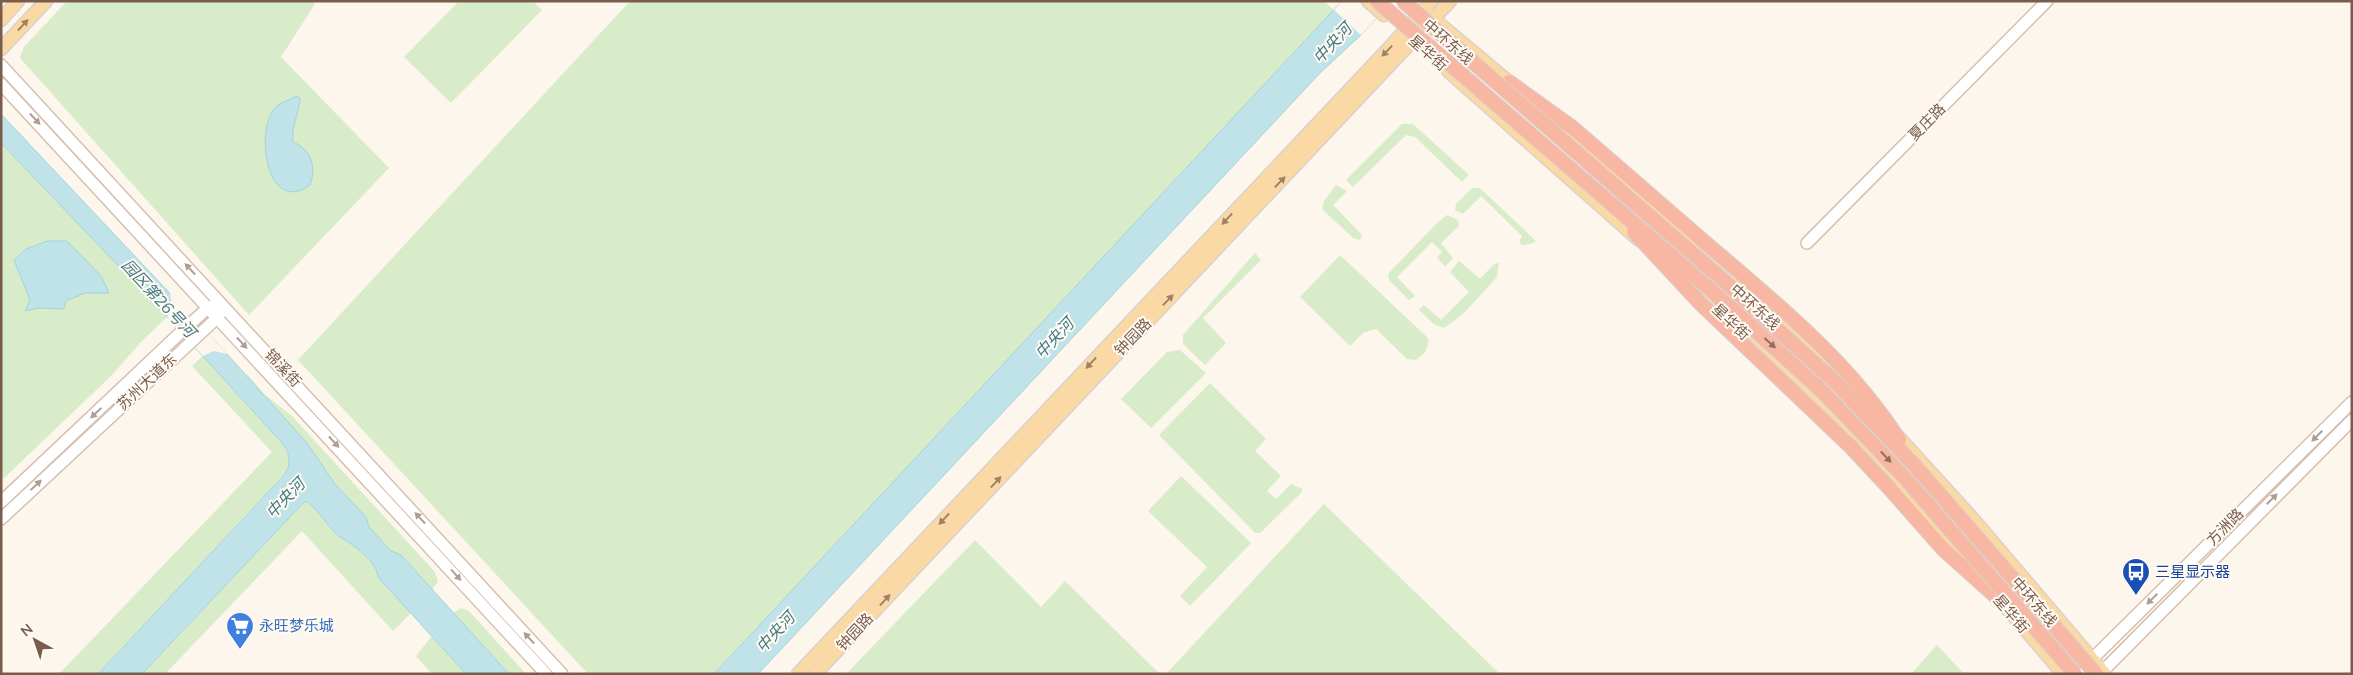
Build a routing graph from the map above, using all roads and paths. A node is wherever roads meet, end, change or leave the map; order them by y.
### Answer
1 (18, 1) edge
2 (46, 1) edge
3 (1368, 1) edge
4 (1403, 1) edge
5 (1413, 1) edge
6 (1450, 1) edge
7 (2047, 1) edge
8 (1427, 6) edge
9 (1379, 7) edge
10 (1434, 19) junction
11 (1, 20) edge
12 (1409, 37) junction
13 (1, 50) edge
14 (1, 65) edge
15 (1509, 82) junction
16 (1, 84) edge
17 (1602, 196) junction
18 (1807, 243) dead end
19 (223, 305) junction
20 (209, 307) junction
21 (218, 316) junction
22 (2352, 402) edge
23 (2352, 420) edge
24 (1917, 468) junction
25 (1, 502) edge
26 (1, 519) edge
27 (2002, 602) junction
28 (2092, 658) junction
29 (2101, 673) edge
30 (546, 674) edge
31 (562, 674) edge
32 (798, 674) edge
33 (815, 674) edge
34 (2063, 674) edge
35 (2076, 674) edge

1 - 11 main road
13 -> 2 main road
3 - 9 main road, 星华街
4 - 24 highway, 中环东线, bridge
5 - 8 main road, 星华街
6 - 10 main road, 钟园路
7 - 18 main road, 夏庄路
8 - 10 main road, 星华街
8 - 12 main road, 钟园路
9 - 12 main road, 星华街
9 - 17 highway, 中环东线, bridge
10 - 12 main road, 钟园路
10 - 15 main road, 星华街
12 - 27 main road, 星华街
12 -> 32 main road, 钟园路
33 -> 12 main road, 钟园路
19 -> 14 main road, 锦溪街
15 - 24 highway, bridge
15 - 28 main road, 星华街
16 -> 20 main road, 锦溪街
17 - 27 highway, bridge
17 -> 35 highway, 中环东线, bridge
19 - 20 main road
19 - 21 main road, 苏州大道东
31 -> 19 main road, 锦溪街
20 - 21 main road, 锦溪街
20 -> 25 main road, 苏州大道东
26 -> 21 main road, 苏州大道东
21 -> 30 main road, 锦溪街
22 -> 28 main road, 方洲路
29 -> 23 main road, 方洲路
24 - 29 highway, 中环东线, bridge
27 - 34 main road, 星华街
28 - 29 main road, 星华街
28 - 35 main road, 方洲路

